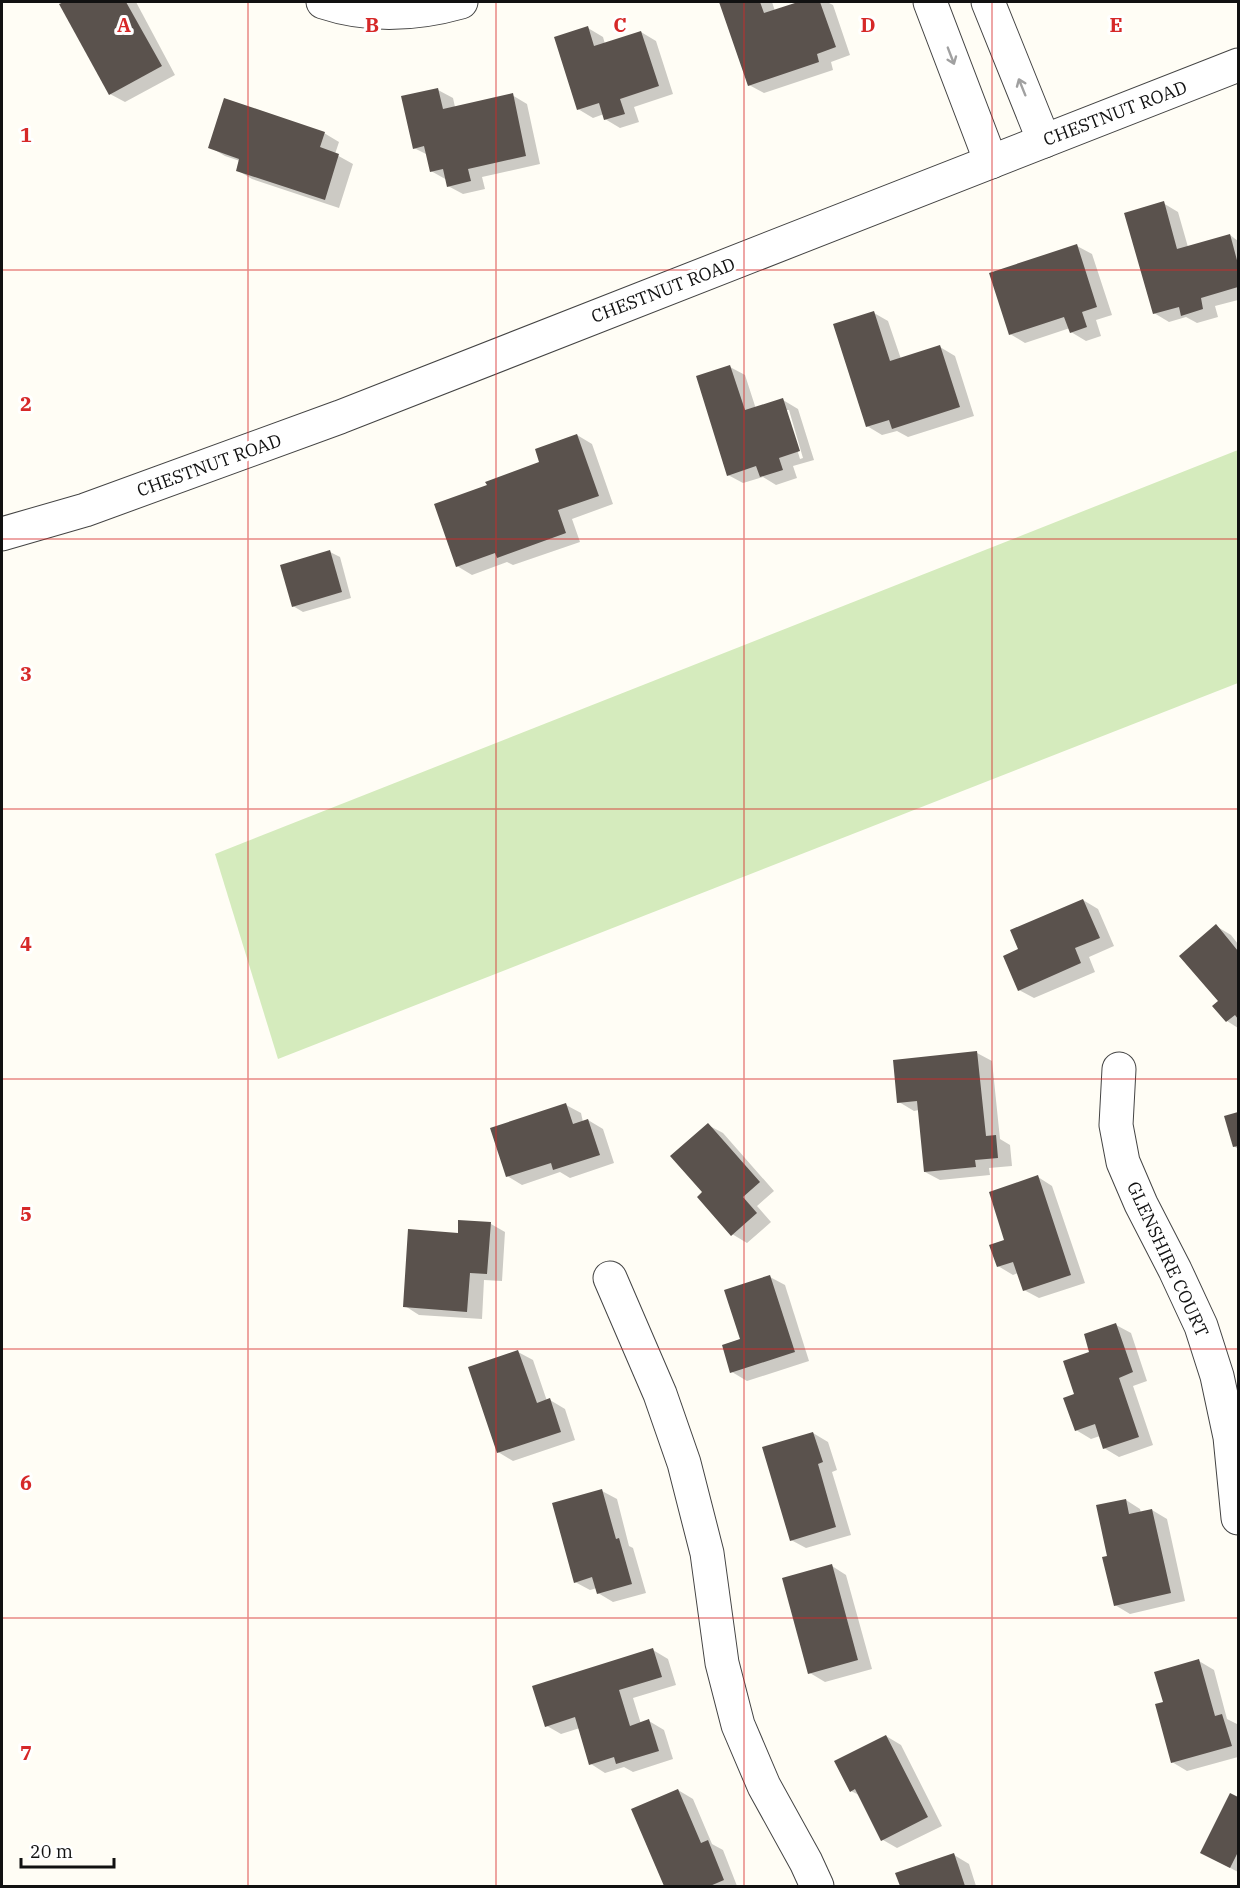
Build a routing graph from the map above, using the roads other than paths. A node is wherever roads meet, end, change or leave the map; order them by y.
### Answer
1 (323, 2) edge
2 (460, 2) edge
3 (930, 2) edge
4 (988, 2) edge
5 (1239, 65) edge
6 (1044, 141) junction
7 (991, 162) junction
8 (2, 534) edge
9 (1119, 1069) dead end
10 (610, 1278) dead end
11 (1239, 1518) edge
12 (816, 1887) edge

1 - 2 street
3 -> 7 street
6 -> 4 street
5 - 6 street, CHESTNUT ROAD
6 - 7 street, CHESTNUT ROAD
7 - 8 street, CHESTNUT ROAD
9 - 11 street, GLENSHIRE COURT
10 - 12 street

